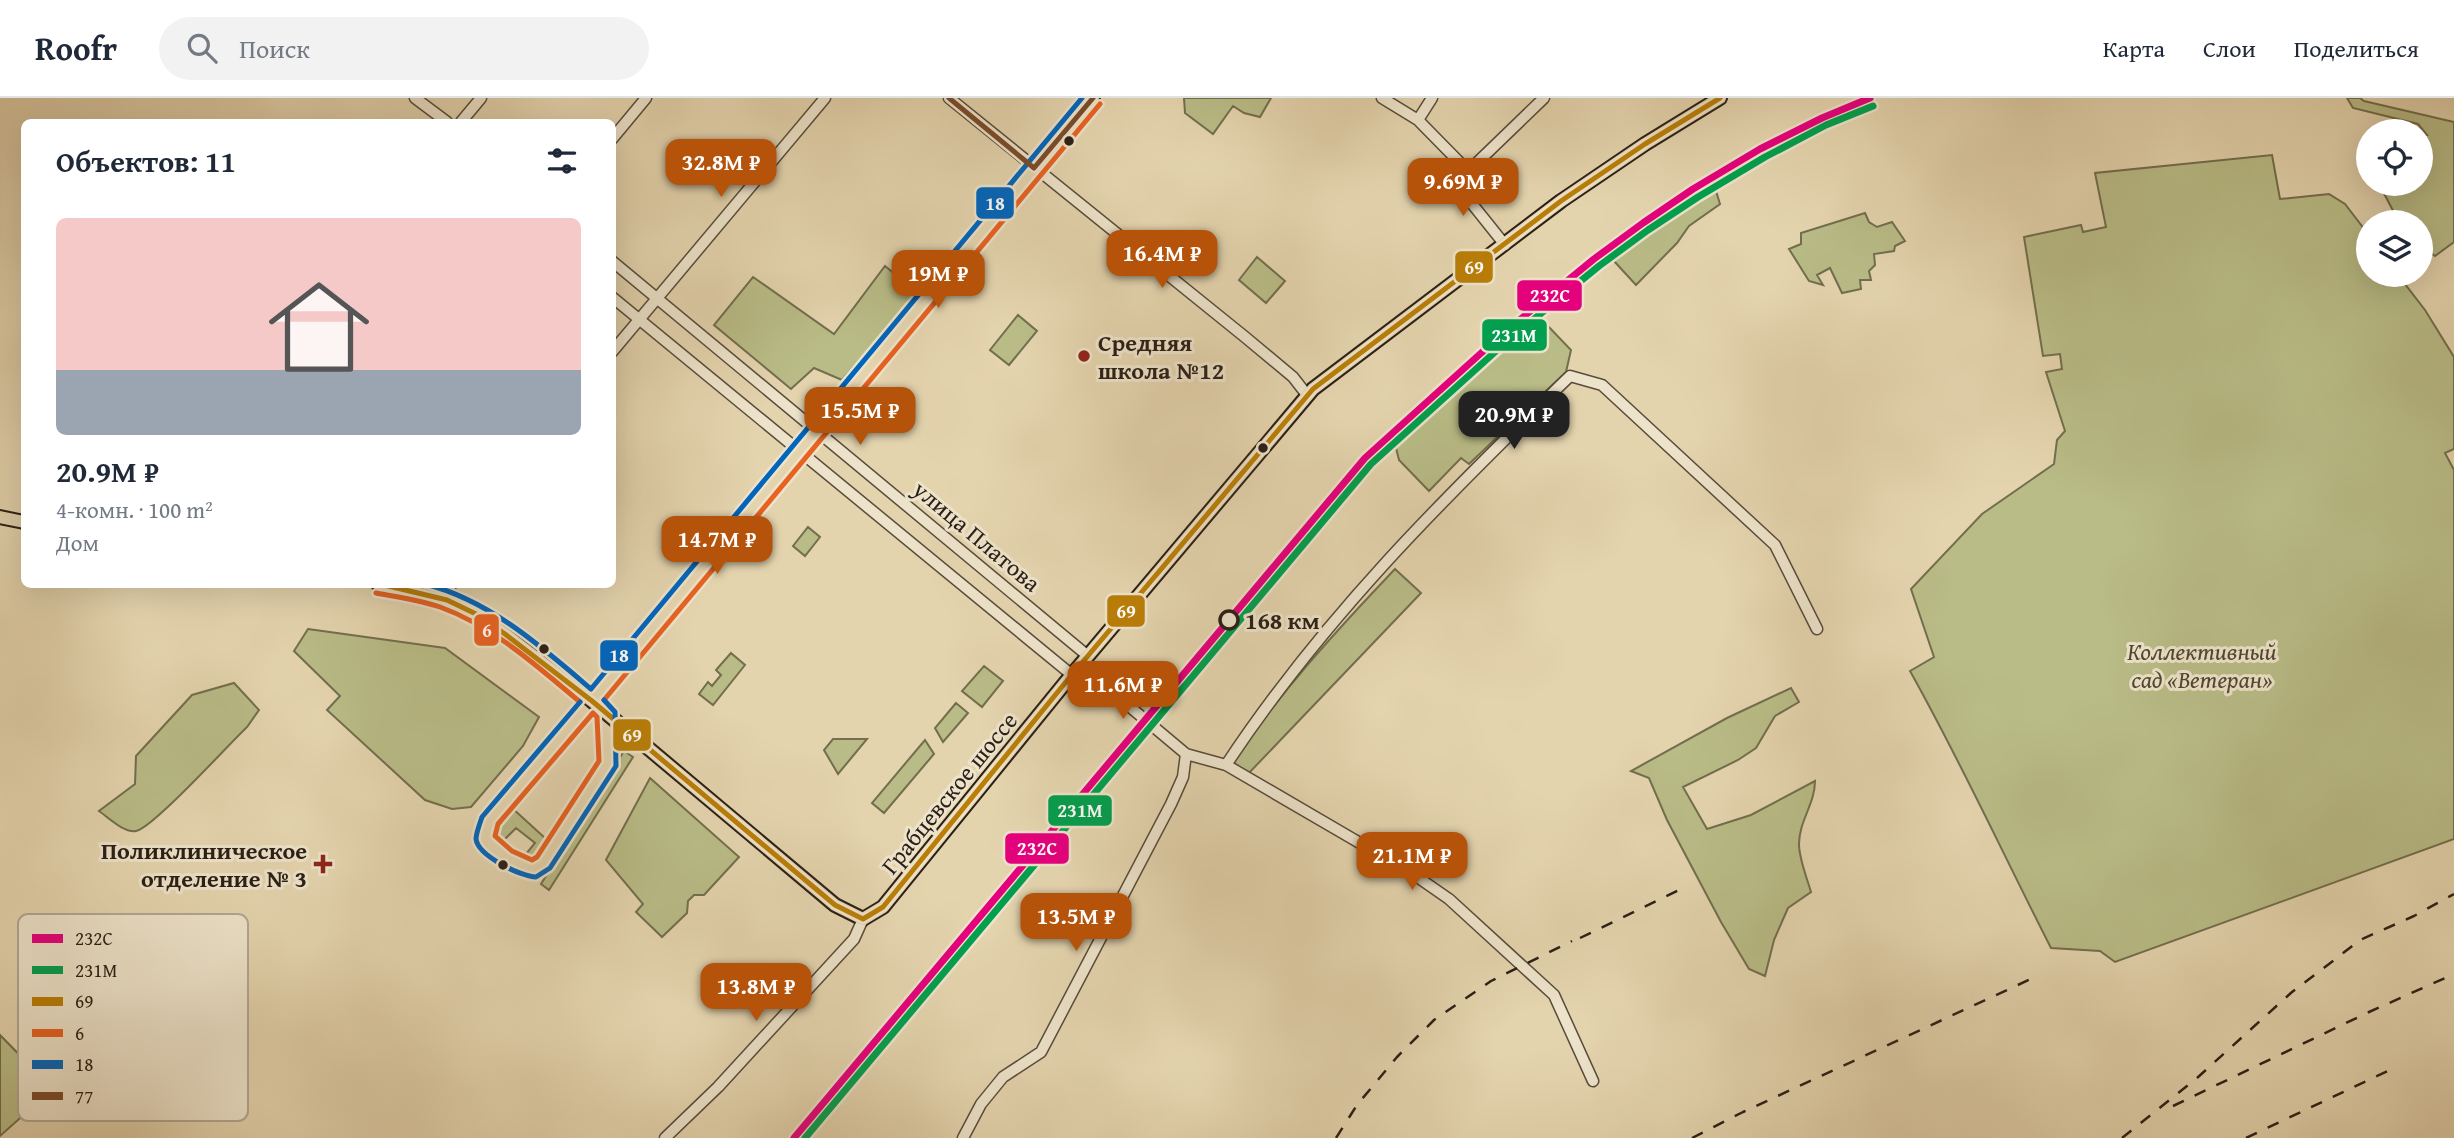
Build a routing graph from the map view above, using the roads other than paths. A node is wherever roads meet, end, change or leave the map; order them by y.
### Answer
1 (415, 98) edge
2 (481, 98) edge
3 (646, 98) edge
4 (825, 98) edge
5 (949, 98) edge
6 (1093, 98) edge
7 (1382, 98) edge
8 (1432, 98) edge
9 (1544, 98) edge
10 (1720, 98) edge
11 (443, 119) edge
12 (464, 119) edge
13 (1418, 120) junction
14 (616, 134) edge
15 (1034, 168) junction
16 (1468, 171) junction
17 (1457, 182) dead end
18 (1505, 245) junction
19 (616, 264) edge
20 (658, 299) junction
21 (616, 300) edge
22 (640, 319) junction
23 (616, 347) edge
24 (1307, 396) junction
25 (817, 431) junction
26 (800, 450) junction
27 (0, 517) edge
28 (21, 521) edge
29 (395, 588) edge
30 (450, 588) edge
31 (447, 600) junction
32 (1817, 629) dead end
33 (1080, 665) junction
34 (592, 701) junction
35 (1186, 754) junction
36 (1226, 765) junction
37 (863, 919) junction
38 (1593, 1081) dead end
39 (665, 1138) edge
40 (963, 1138) edge

1 - 11 street
2 - 12 street
3 - 14 street
4 - 20 street
5 - 15 street
6 - 15 main road
7 - 13 street
8 - 13 street
9 - 16 street
10 - 18 main road, Грабцевское шоссе
13 - 16 street
15 - 24 street
15 - 25 main road
16 - 17 street
16 - 18 street
18 - 24 main road, Грабцевское шоссе
19 - 20 street, улица Платова
20 - 22 street
20 - 25 street, улица Платова
21 - 22 street, улица Платова
22 - 23 street
22 - 26 street, улица Платова
24 - 33 main road, Грабцевское шоссе
25 - 26 main road
25 - 33 street, улица Платова
26 - 33 street, улица Платова
26 - 34 main road
27 - 28 main road
29 - 31 main road
30 - 31 street
31 - 34 main road
32 - 36 street
33 - 35 street
33 - 37 main road, Грабцевское шоссе
34 - 37 main road
35 - 36 street
35 - 40 street
36 - 38 street
37 - 39 street

